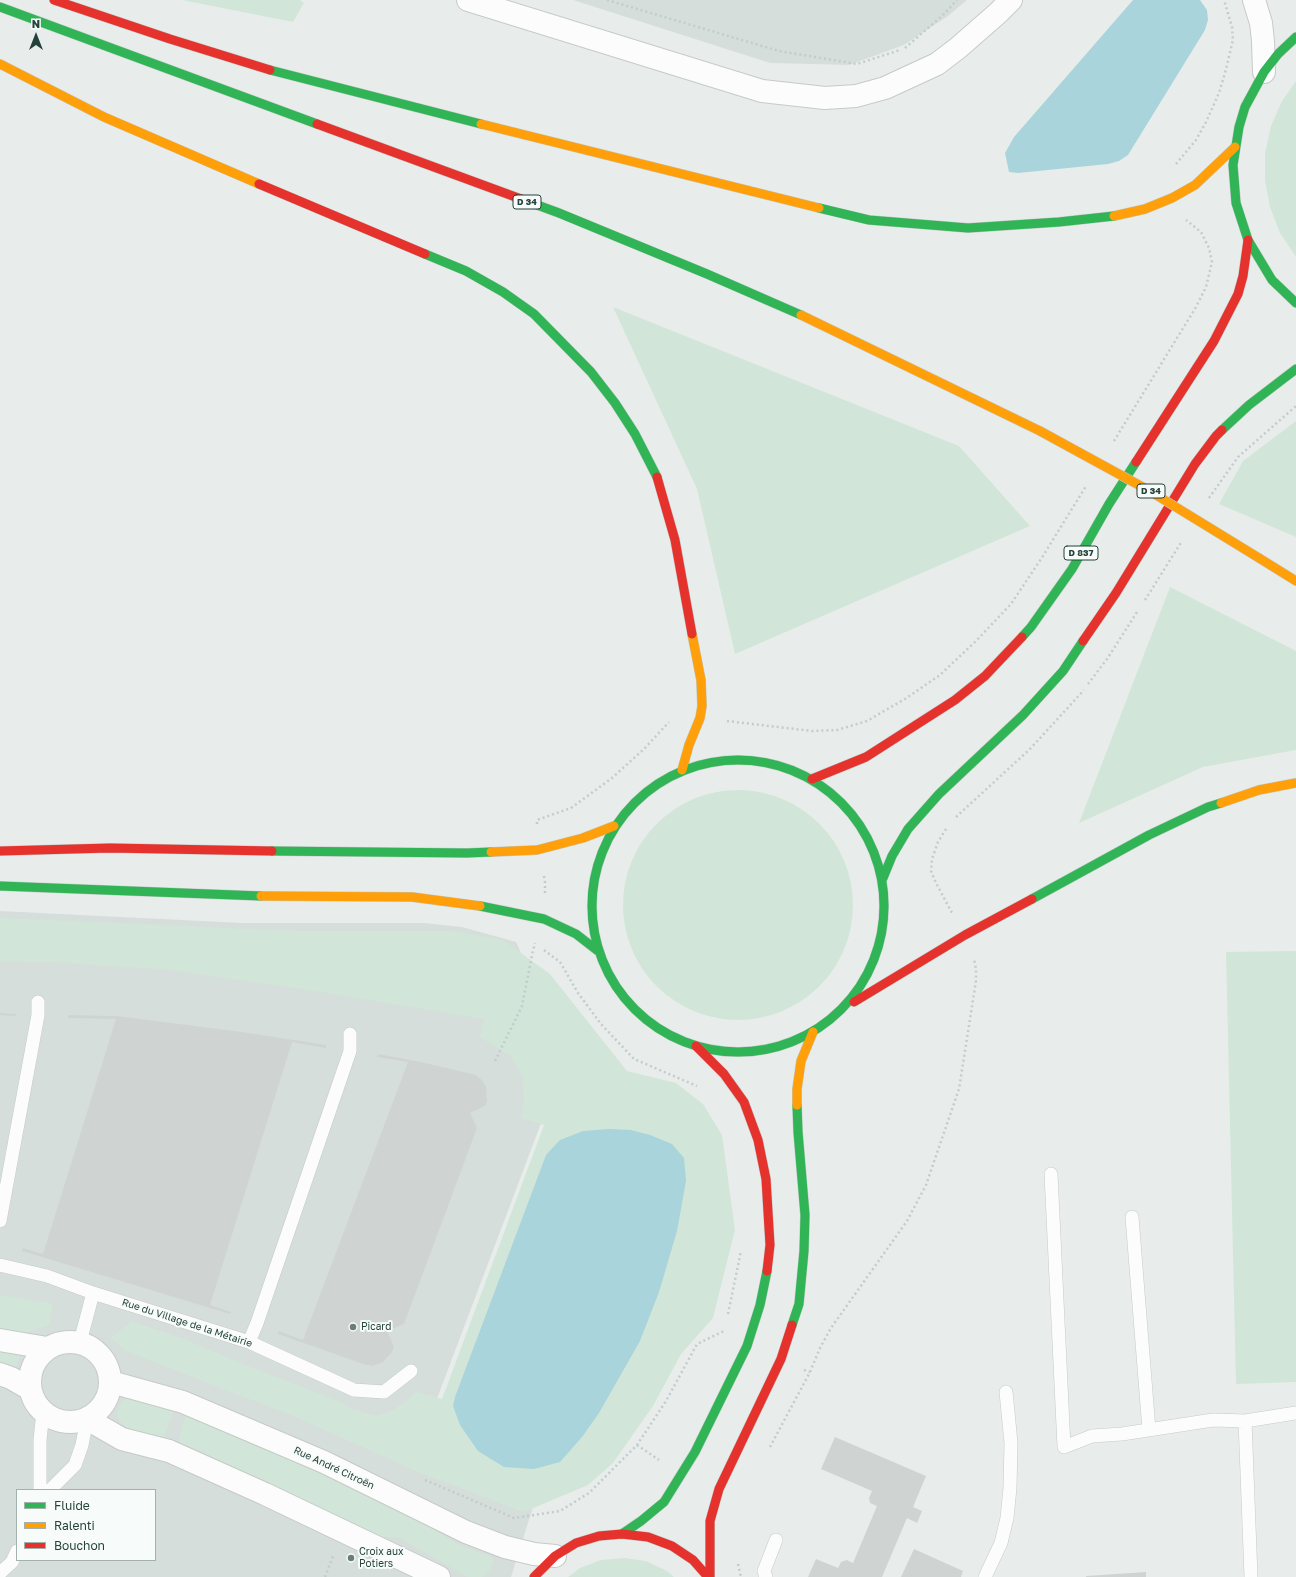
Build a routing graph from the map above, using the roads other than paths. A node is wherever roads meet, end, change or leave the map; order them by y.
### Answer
1 (54, 0) edge
2 (468, 0) edge
3 (1010, 0) edge
4 (1254, 0) edge
5 (0, 7) edge
6 (1296, 37) edge
7 (0, 64) edge
8 (1264, 72) junction
9 (1235, 146) junction
10 (1248, 240) junction
11 (1296, 303) edge
12 (1296, 369) edge
13 (1296, 581) edge
14 (682, 770) junction
15 (812, 779) junction
16 (1296, 783) edge
17 (614, 826) junction
18 (0, 851) edge
19 (883, 878) junction
20 (0, 886) edge
21 (598, 951) junction
22 (38, 1002) dead end
23 (844, 1008) junction
24 (813, 1032) junction
25 (350, 1034) dead end
26 (696, 1046) junction
27 (1050, 1174) dead end
28 (1132, 1217) dead end
29 (0, 1221) edge
30 (0, 1265) edge
31 (94, 1293) junction
32 (0, 1340) edge
33 (80, 1342) junction
34 (249, 1342) junction
35 (47, 1348) junction
36 (411, 1371) dead end
37 (0, 1374) edge
38 (110, 1382) junction
39 (30, 1389) junction
40 (1006, 1392) dead end
41 (43, 1412) junction
42 (1296, 1413) edge
43 (87, 1419) junction
44 (1245, 1421) junction
45 (1149, 1430) junction
46 (40, 1489) edge
47 (51, 1489) edge
48 (622, 1534) junction
49 (776, 1540) dead end
50 (16, 1553) edge
51 (555, 1556) junction
52 (0, 1573) edge
53 (439, 1577) edge
54 (534, 1577) edge
55 (709, 1577) edge
56 (766, 1577) edge
57 (985, 1577) edge
58 (1251, 1577) edge

1 - 9 main road
2 - 3 street
4 - 8 street
5 - 13 main road, D 34, bridge
6 - 8 main road
7 - 14 main road
8 - 9 main road
9 - 10 main road
10 - 11 main road
10 - 15 main road, D 837
12 - 19 main road
14 - 15 main road
14 - 17 main road
15 - 19 main road
16 - 23 main road
17 - 18 main road
17 - 21 main road
19 - 23 main road
20 - 21 main road
21 - 26 main road
22 - 29 lane
23 - 24 main road
24 - 26 main road
24 - 55 main road
25 - 34 lane
26 - 48 main road
27 - 45 lane
28 - 45 lane
30 - 31 lane, Rue du Village de la Métairie
31 - 33 lane
31 - 34 lane, Rue du Village de la Métairie
32 - 35 street
33 - 35 street
33 - 38 street
34 - 36 lane, Rue du Village de la Métairie
35 - 39 street
37 - 39 street
38 - 43 street
38 - 51 street, Rue André Citroën
39 - 41 street
40 - 57 lane
41 - 43 street
41 - 46 lane
42 - 44 lane
43 - 47 lane
43 - 53 street
44 - 45 lane
44 - 58 lane
48 - 51 main road
48 - 55 main road
49 - 56 lane
50 - 52 lane
51 - 54 main road

